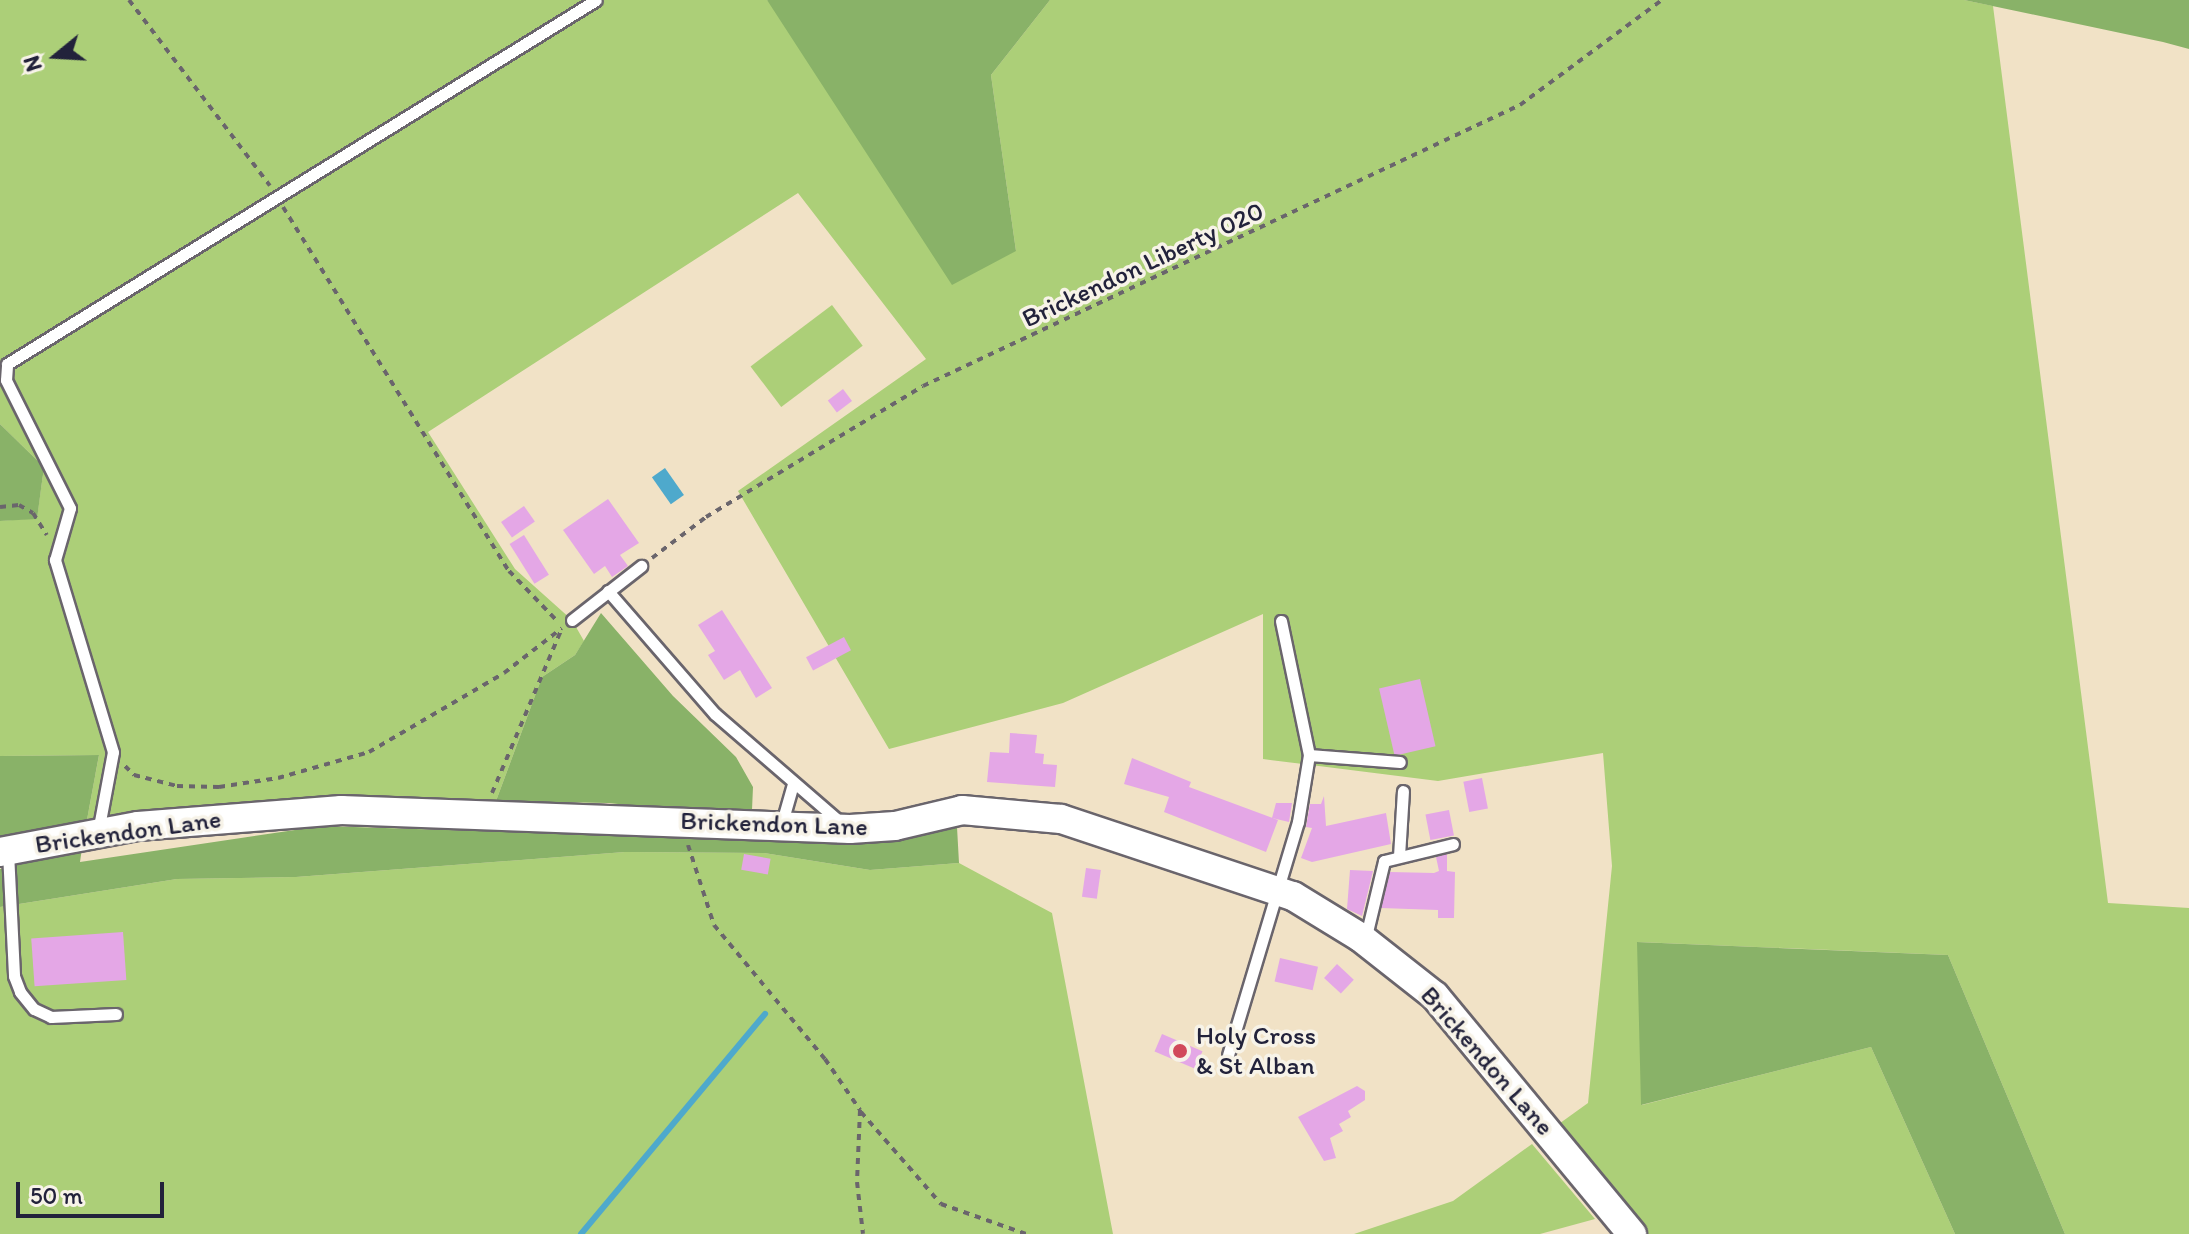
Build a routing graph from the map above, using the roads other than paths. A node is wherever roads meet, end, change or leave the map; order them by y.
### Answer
1 (596, 0) edge
2 (641, 566) road end
3 (608, 591) junction
4 (1281, 621) dead end
5 (567, 623) road end
6 (1309, 755) junction
7 (1400, 762) dead end
8 (793, 784) junction
9 (1403, 791) dead end
10 (780, 827) junction
11 (850, 829) junction
12 (98, 832) junction
13 (1453, 844) dead end
14 (4, 851) edge
15 (1399, 856) junction
16 (1275, 889) junction
17 (1360, 937) junction
18 (116, 1014) dead end
19 (1228, 1055) dead end
20 (1632, 1234) edge

1 - 12 lane
2 - 3 lane
3 - 5 lane
3 - 8 lane
4 - 6 lane
6 - 7 lane
6 - 16 lane
8 - 10 lane
8 - 11 lane
9 - 15 lane
10 - 11 street, Brickendon Lane
10 - 12 street, Brickendon Lane
11 - 16 street, Brickendon Lane
12 - 14 street, Brickendon Lane
13 - 15 lane
14 - 18 lane
15 - 17 lane
16 - 17 street, Brickendon Lane
16 - 19 lane
17 - 20 street, Brickendon Lane

